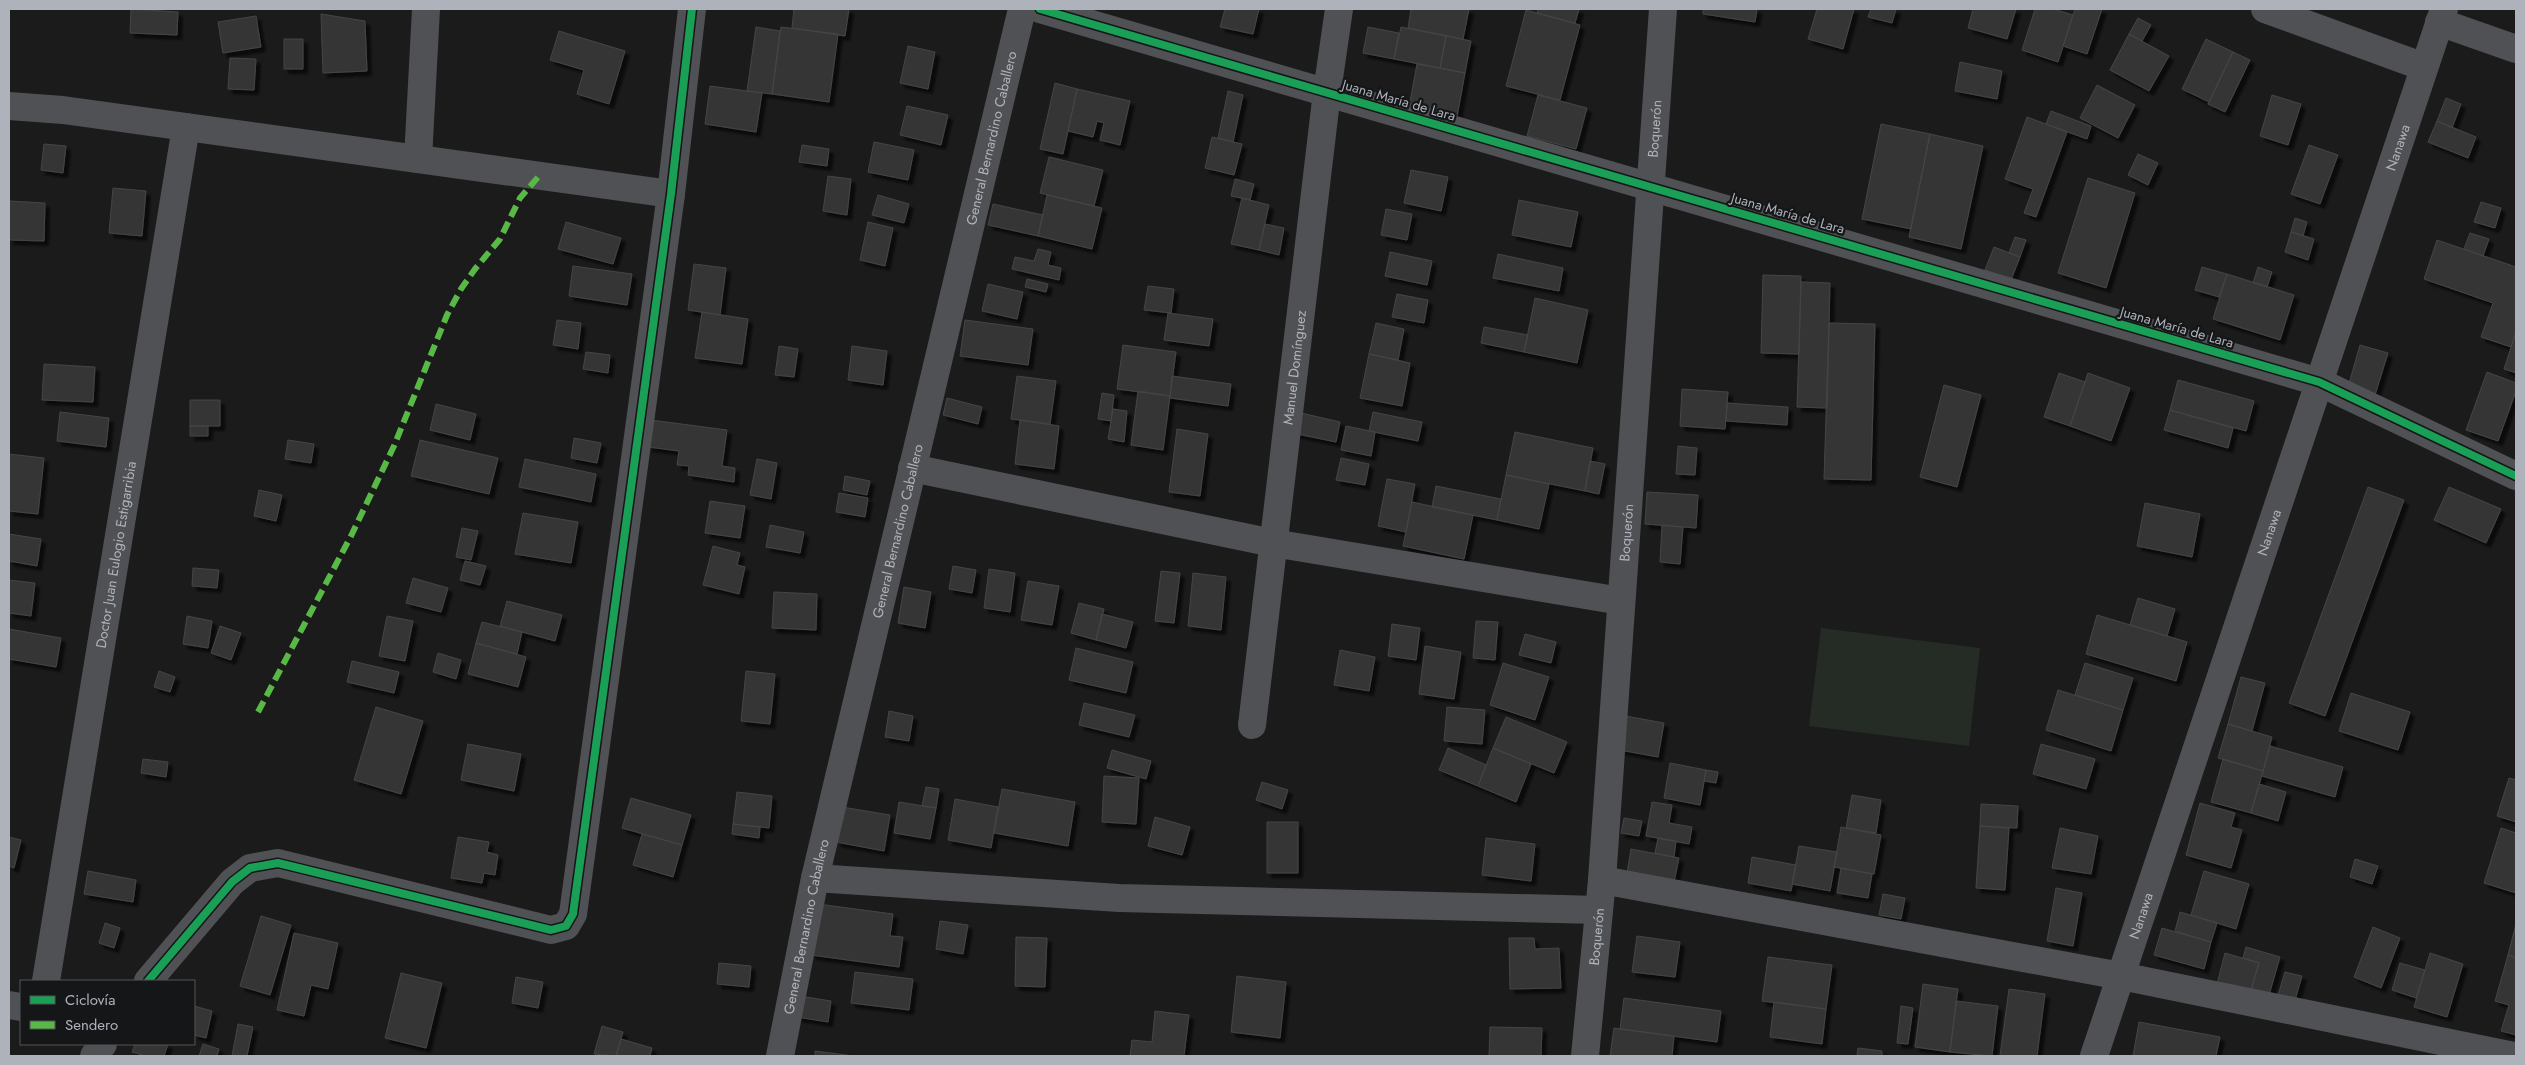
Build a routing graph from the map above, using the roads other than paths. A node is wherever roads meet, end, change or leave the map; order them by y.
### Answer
1 (426, 9) edge
2 (692, 9) edge
3 (1022, 9) edge
4 (1040, 9) edge
5 (1339, 9) edge
6 (1663, 9) edge
7 (2265, 9) edge
8 (2441, 16) edge
9 (2516, 49) edge
10 (2424, 67) junction
11 (1327, 92) junction
12 (9, 106) edge
13 (186, 127) junction
14 (418, 159) junction
15 (1650, 186) junction
16 (671, 194) junction
17 (2319, 382) junction
18 (912, 468) junction
19 (2516, 476) edge
20 (1273, 543) junction
21 (1622, 601) junction
22 (1252, 725) dead end
23 (814, 878) junction
24 (1602, 880) junction
25 (1599, 910) junction
26 (2121, 976) junction
27 (46, 980) edge
28 (149, 980) edge
29 (102, 1045) edge
30 (94, 1056) edge
31 (780, 1056) edge
32 (1585, 1056) edge
33 (2094, 1056) edge
34 (2514, 1056) edge

1 - 14 street
2 - 16 street
3 - 18 street, General Bernardino Caballero
4 - 11 street, Juana María de Lara
5 - 11 street, Manuel Domínguez
6 - 15 street, Boquerón
7 - 10 street
8 - 9 street
8 - 10 street, Nanawa
10 - 17 street, Nanawa
11 - 15 street, Juana María de Lara
11 - 20 street, Manuel Domínguez
12 - 13 street
13 - 14 street
13 - 27 street, Doctor Juan Eulogio Estigarribia
14 - 16 street
15 - 17 street, Juana María de Lara
15 - 21 street, Boquerón
16 - 28 street
17 - 19 street, Juana María de Lara
17 - 26 street, Nanawa
18 - 20 street
18 - 23 street, General Bernardino Caballero
20 - 21 street
20 - 22 street, Manuel Domínguez
21 - 24 street, Boquerón
23 - 25 street
23 - 31 street, General Bernardino Caballero
24 - 25 street, Boquerón
24 - 26 street
25 - 32 street, Boquerón
26 - 33 street, Nanawa
26 - 34 street
29 - 30 street

